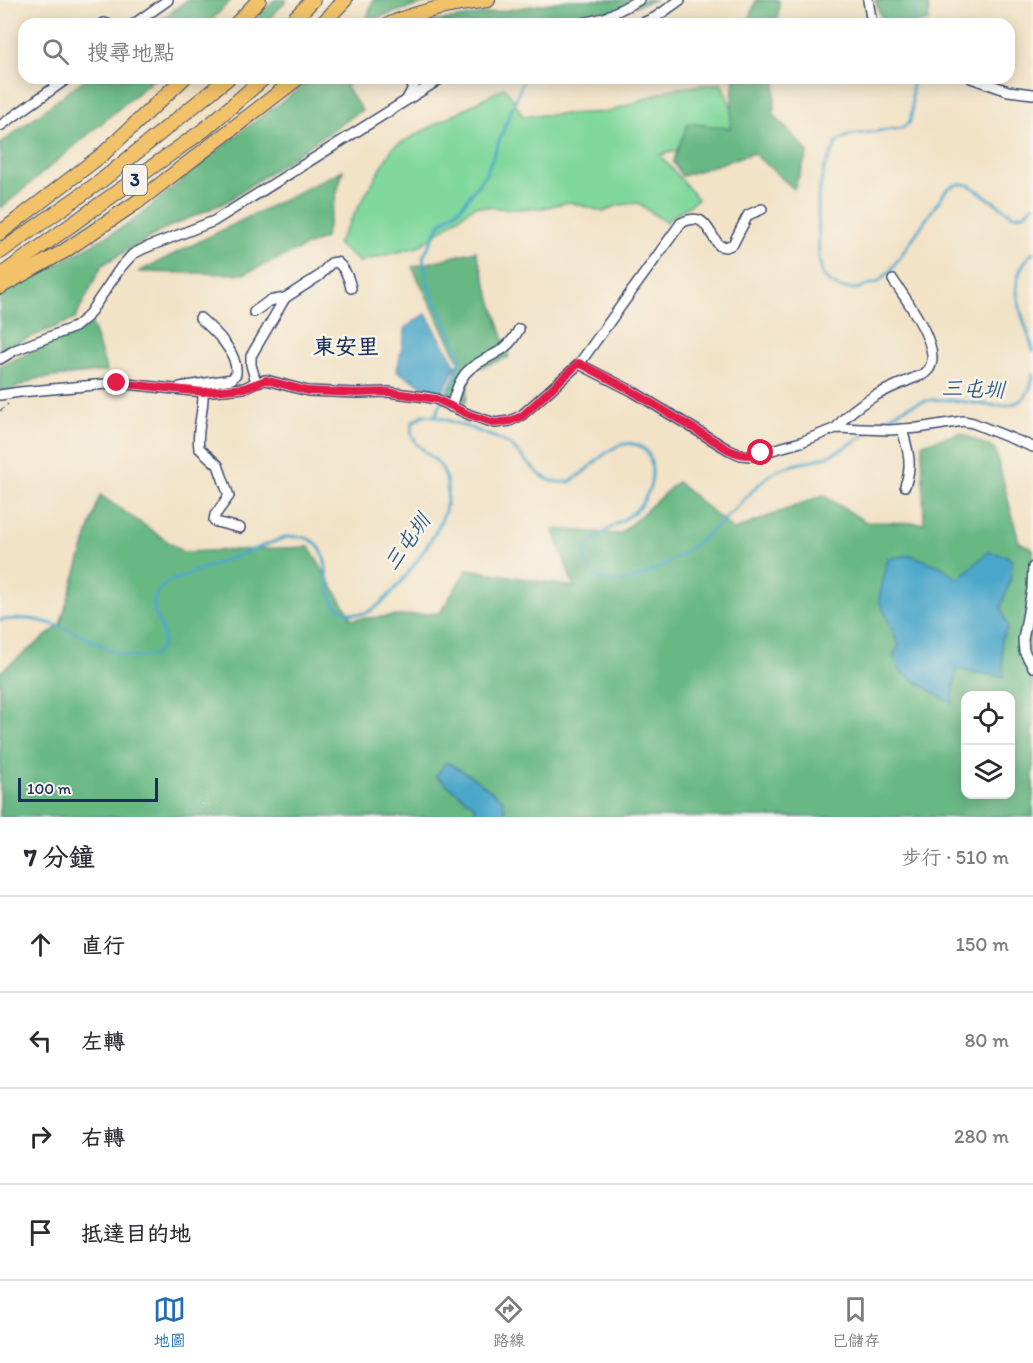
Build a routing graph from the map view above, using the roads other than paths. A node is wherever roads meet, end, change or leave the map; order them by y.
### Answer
1 (168, 0) edge
2 (259, 0) edge
3 (313, 0) edge
4 (345, 0) edge
5 (488, 0) edge
6 (639, 0) edge
7 (680, 0) edge
8 (868, 0) edge
9 (142, 18) edge
10 (242, 18) edge
11 (295, 18) edge
12 (328, 18) edge
13 (403, 18) edge
14 (604, 18) edge
15 (654, 18) edge
16 (871, 18) edge
17 (60, 84) edge
18 (178, 84) edge
19 (221, 84) edge
20 (257, 84) edge
21 (290, 84) edge
22 (415, 84) edge
23 (432, 84) edge
24 (988, 84) edge
25 (1033, 94) edge
26 (407, 99) junction
27 (0, 126) edge
28 (762, 209) dead end
29 (0, 233) edge
30 (0, 252) edge
31 (0, 276) edge
32 (893, 280) dead end
33 (0, 287) edge
34 (351, 288) dead end
35 (285, 298) junction
36 (254, 312) dead end
37 (200, 318) dead end
38 (519, 329) dead end
39 (0, 359) edge
40 (579, 363) junction
41 (256, 382) junction
42 (172, 389) junction
43 (203, 392) junction
44 (0, 395) edge
45 (451, 407) junction
46 (836, 428) junction
47 (902, 429) junction
48 (1033, 447) edge
49 (905, 486) dead end
50 (240, 528) dead end
51 (1033, 567) edge
52 (1033, 667) edge

1 - 9 street
2 - 10 highway
3 - 11 highway
4 - 12 highway
5 - 13 highway
6 - 14 street
7 - 15 street
8 - 16 street
17 - 27 street
18 - 29 highway
19 - 30 highway, 3
20 - 31 highway, 3
21 - 33 highway
22 - 26 street
23 - 26 street
24 - 25 street
26 - 39 street
28 - 40 street
32 - 46 street
34 - 35 street
35 - 36 street
35 - 41 street
37 - 42 street
38 - 45 street
40 - 45 street
40 - 46 street
41 - 43 street
41 - 45 street
42 - 43 street
42 - 44 street
43 - 50 street
46 - 47 street
47 - 48 street
47 - 49 street
51 - 52 street

